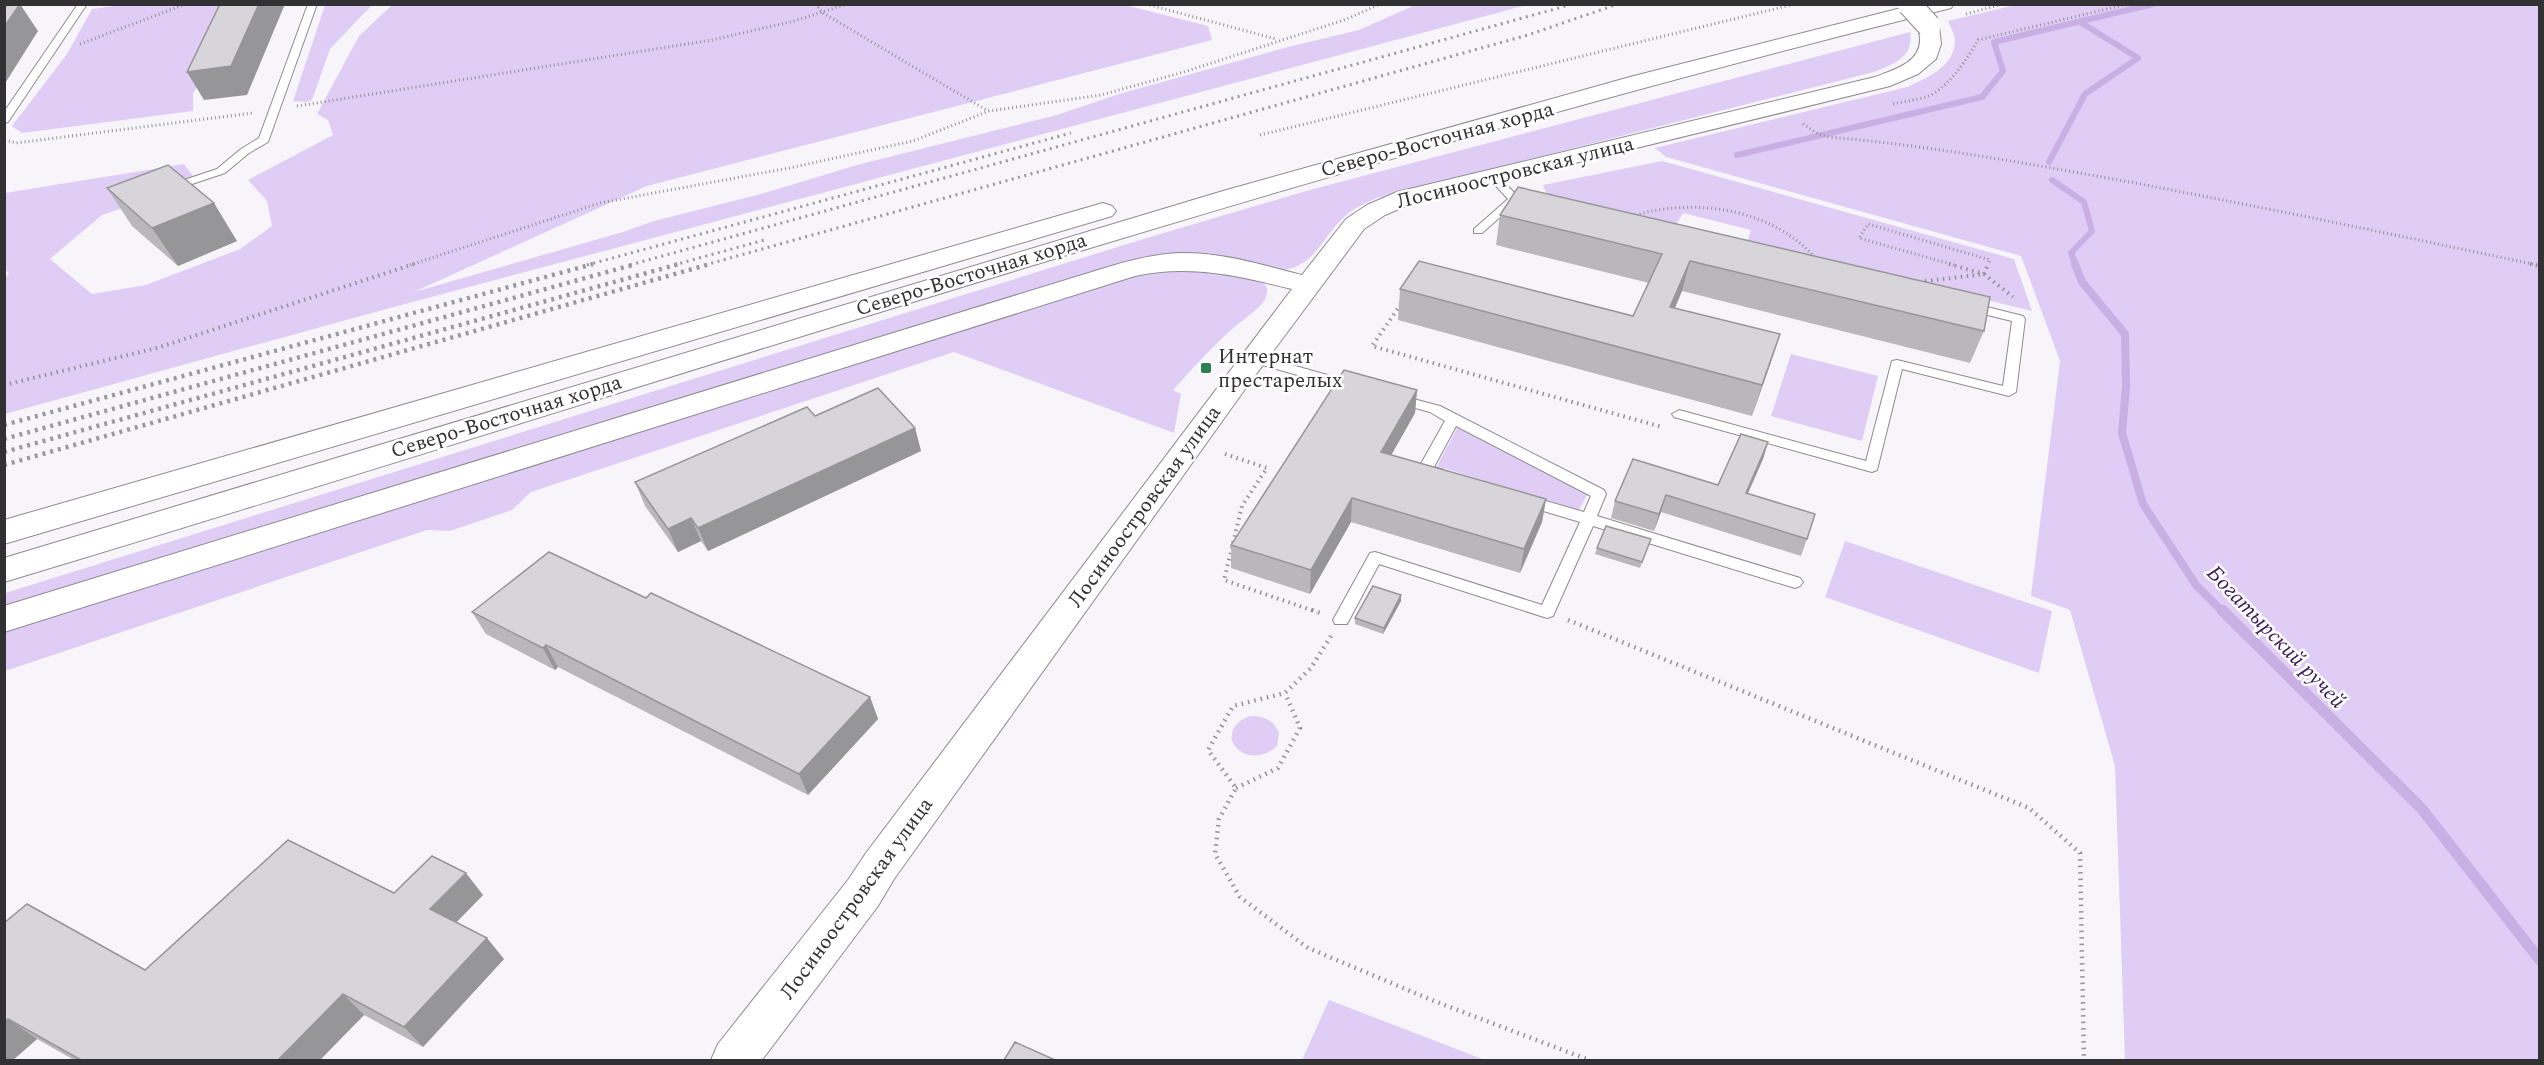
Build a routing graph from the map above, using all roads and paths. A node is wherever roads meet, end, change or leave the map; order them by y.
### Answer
1 (83, 4) edge
2 (186, 4) edge
3 (313, 4) edge
4 (815, 4) edge
5 (847, 4) edge
6 (1146, 4) edge
7 (1380, 4) edge
8 (1795, 4) edge
9 (1863, 4) edge
10 (1909, 4) edge
11 (1944, 4) edge
12 (823, 14) junction
13 (1277, 40) junction
14 (48, 55) junction
15 (276, 110) junction
16 (988, 111) junction
17 (4, 120) edge
18 (1802, 123) dead end
19 (1260, 135) dead end
20 (1357, 138) dead end
21 (4, 140) edge
22 (1270, 162) dead end
23 (1492, 175) junction
24 (159, 192) edge
25 (1514, 199) junction
26 (1548, 207) edge
27 (1623, 219) edge
28 (1478, 231) dead end
29 (1819, 263) edge
30 (2540, 266) edge
31 (1984, 274) junction
32 (1917, 282) edge
33 (1309, 285) junction
34 (1402, 302) edge
35 (1951, 303) edge
36 (2019, 319) junction
37 (1253, 358) junction
38 (4, 385) edge
39 (1679, 414) joint
40 (1453, 420) junction
41 (1225, 454) dead end
42 (1457, 479) edge
43 (1512, 496) edge
44 (1589, 519) junction
45 (4, 532) edge
46 (4, 570) edge
47 (1795, 582) dead end
48 (1547, 612) junction
49 (4, 619) edge
50 (1341, 620) junction
51 (1285, 693) junction
52 (1236, 788) junction
53 (734, 1060) edge
54 (1589, 1060) edge
55 (2084, 1060) edge

1 - 14 lane
2 - 14 path
3 - 15 lane
4 - 12 path
5 - 12 path
6 - 13 path
7 - 13 path
8 - 19 path
9 - 20 main road, Северо-Восточная хорда
10 - 23 main road, Лосиноостровская улица, bridge
11 - 46 main road, Северо-Восточная хорда
12 - 15 path
12 - 16 path
13 - 16 path
14 - 17 lane
15 - 21 path
15 - 24 lane
16 - 38 path
18 - 30 path
22 - 45 main road, Северо-Восточная хорда
23 - 25 lane
23 - 33 main road, Лосиноостровская улица
25 - 26 lane
25 - 28 lane
27 - 29 path
31 - 31 path
31 - 32 path
31 - 36 path
33 - 37 main road, Лосиноостровская улица
33 - 49 main road
34 - 39 path
35 - 36 lane
36 - 39 lane
37 - 40 lane
37 - 53 main road, Лосиноостровская улица
40 - 42 lane
40 - 44 lane
41 - 50 path
43 - 44 lane
44 - 47 lane
44 - 48 lane
48 - 50 lane
48 - 55 path
50 - 51 path
51 - 52 path
51 - 52 path
52 - 54 path

